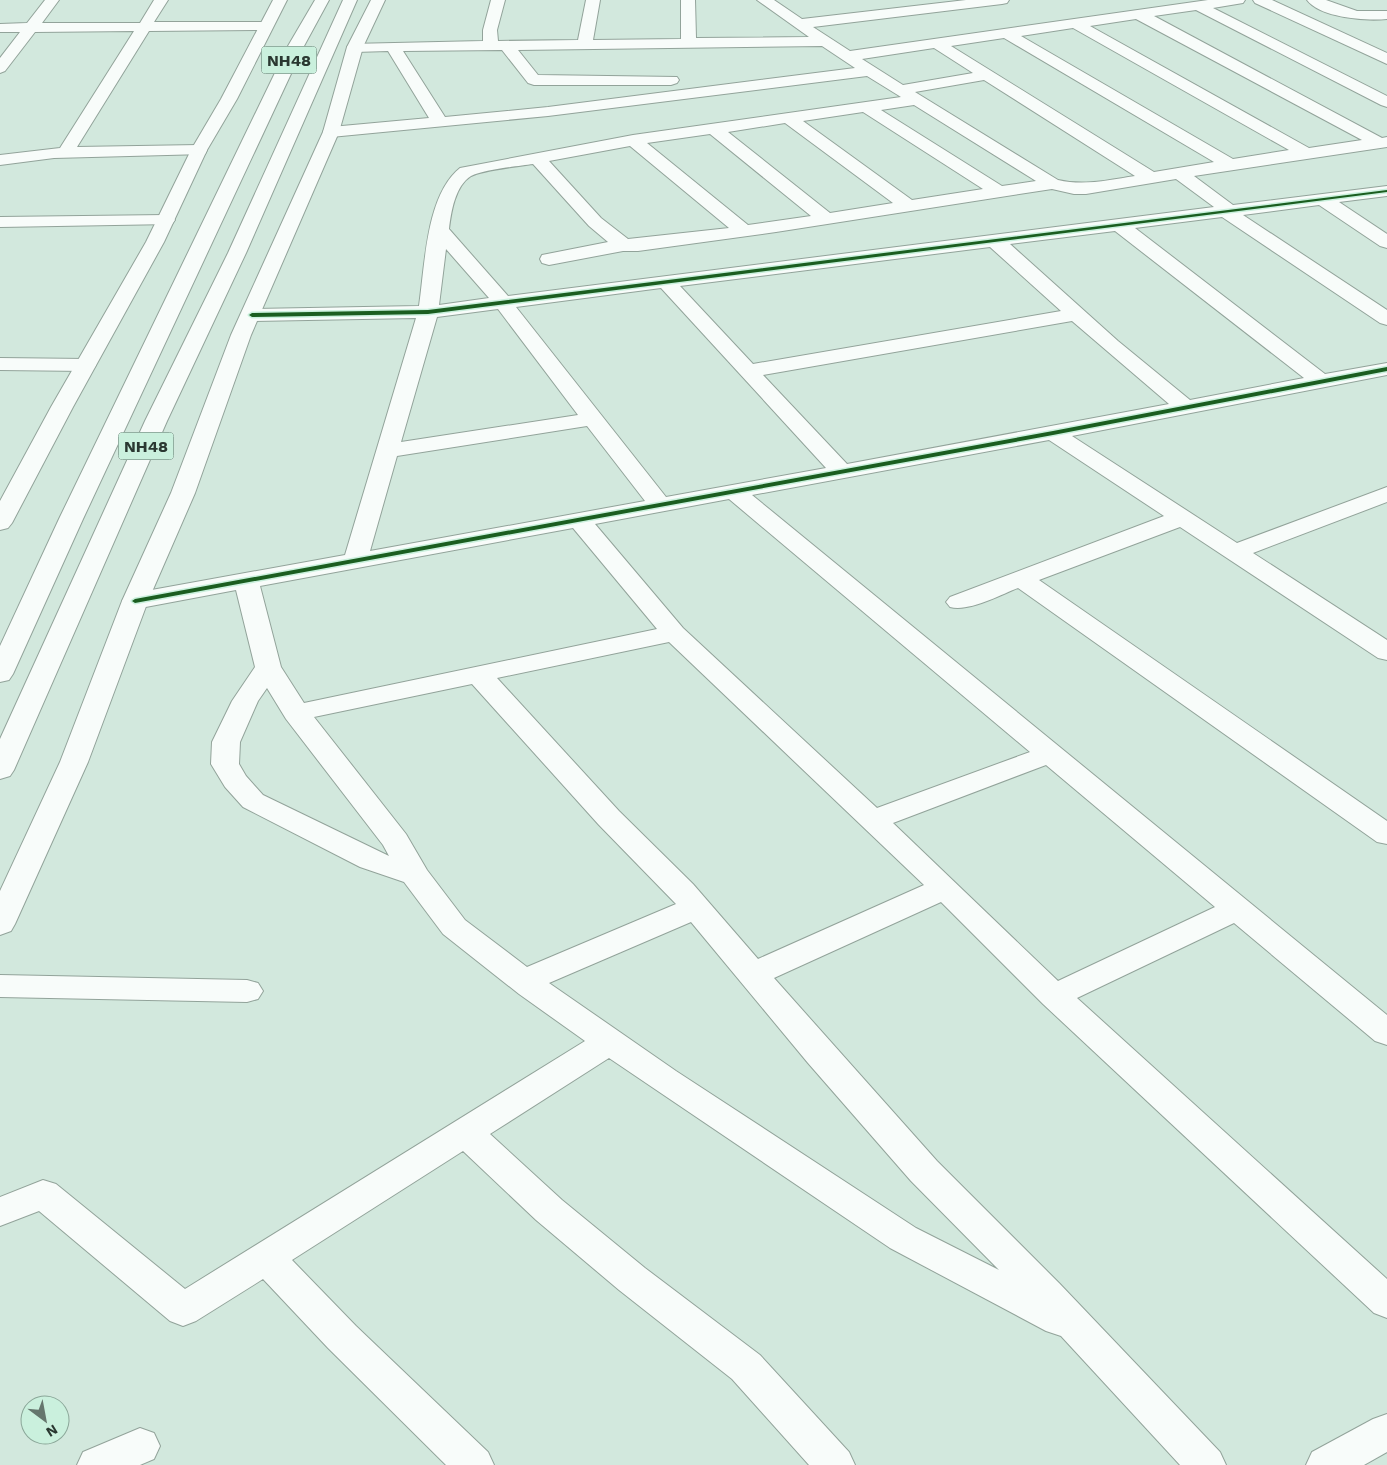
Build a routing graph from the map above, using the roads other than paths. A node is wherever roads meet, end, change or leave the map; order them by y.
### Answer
1 (52, 0) edge
2 (161, 0) edge
3 (280, 0) edge
4 (322, 0) edge
5 (350, 0) edge
6 (378, 0) edge
7 (498, 0) edge
8 (593, 0) edge
9 (688, 0) edge
10 (769, 0) edge
11 (1002, 0) edge
12 (1238, 0) edge
13 (1260, 0) edge
14 (1314, 0) edge
15 (1198, 6) junction
16 (1138, 14) junction
17 (1387, 15) edge
18 (1074, 23) junction
19 (798, 24) junction
20 (266, 26) junction
21 (143, 27) junction
22 (0, 28) edge
23 (29, 28) junction
24 (1006, 33) junction
25 (825, 41) junction
26 (689, 43) junction
27 (936, 43) junction
28 (584, 45) junction
29 (491, 46) junction
30 (507, 46) junction
31 (393, 47) junction
32 (356, 48) junction
33 (1206, 50) junction
34 (848, 56) junction
35 (1387, 59) edge
36 (1142, 62) junction
37 (0, 68) edge
38 (870, 71) junction
39 (987, 75) junction
40 (534, 80) junction
41 (772, 81) junction
42 (901, 90) junction
43 (917, 100) junction
44 (1387, 102) edge
45 (864, 106) junction
46 (567, 108) junction
47 (787, 118) junction
48 (440, 122) junction
49 (713, 128) junction
50 (331, 132) junction
51 (633, 140) junction
52 (1383, 143) edge
53 (199, 150) junction
54 (65, 153) junction
55 (1306, 153) junction
56 (538, 159) junction
57 (0, 160) edge
58 (1230, 165) junction
59 (1180, 174) junction
60 (1151, 178) junction
61 (1052, 184) junction
62 (1387, 191) edge
63 (999, 192) junction
64 (1322, 199) junction
65 (909, 207) junction
66 (1228, 211) junction
67 (826, 219) junction
68 (166, 220) junction
69 (1, 224) edge
70 (1119, 225) junction
71 (439, 229) junction
72 (744, 231) junction
73 (994, 240) junction
74 (1387, 242) edge
75 (623, 245) junction
76 (549, 259) dead end
77 (666, 282) junction
78 (503, 303) junction
79 (428, 312) junction
80 (1076, 314) junction
81 (252, 315) junction
82 (1387, 319) edge
83 (0, 364) edge
84 (86, 365) junction
85 (1387, 369) edge
86 (748, 370) junction
87 (1322, 382) junction
88 (1186, 408) junction
89 (592, 419) junction
90 (1053, 433) junction
91 (387, 451) junction
92 (842, 472) junction
93 (734, 492) junction
94 (1376, 498) edge
95 (660, 505) junction
96 (1387, 515) edge
97 (1182, 518) junction
98 (579, 520) junction
99 (0, 523) edge
100 (1235, 552) junction
101 (354, 561) junction
102 (1020, 578) junction
103 (246, 581) junction
104 (135, 601) junction
105 (959, 602) dead end
106 (674, 633) junction
107 (1387, 652) edge
108 (268, 667) junction
109 (0, 674) edge
110 (478, 674) junction
111 (296, 713) junction
112 (1050, 754) junction
113 (0, 770) edge
114 (873, 820) junction
115 (1387, 835) edge
116 (415, 875) junction
117 (945, 888) junction
118 (696, 908) junction
119 (1237, 909) junction
120 (0, 924) edge
121 (754, 974) junction
122 (524, 981) junction
123 (0, 986) edge
124 (247, 991) dead end
125 (1054, 996) junction
126 (1387, 1033) edge
127 (609, 1042) junction
128 (466, 1132) junction
129 (0, 1212) edge
130 (266, 1258) junction
131 (1387, 1302) edge
132 (1078, 1329) junction
133 (1387, 1432) edge
134 (140, 1446) dead end
135 (97, 1465) edge
136 (474, 1465) edge
137 (834, 1465) edge
138 (1206, 1465) edge
139 (1326, 1465) edge

1 - 23 main road
2 - 21 main road
3 - 20 main road
4 - 109 main road, NH48
5 - 113 main road, NH48
6 - 32 main road
7 - 29 main road
8 - 28 main road
9 - 26 main road
10 - 19 main road
11 - 19 main road
12 - 15 main road
13 - 35 main road
14 - 17 main road
15 - 16 main road
15 - 44 main road
16 - 18 main road
16 - 33 main road
18 - 24 main road
18 - 36 main road
19 - 25 main road
20 - 21 main road
20 - 53 main road
21 - 23 main road
21 - 54 main road
22 - 23 main road
23 - 37 main road
24 - 27 main road
24 - 58 main road
25 - 26 main road
25 - 34 main road
26 - 28 main road
27 - 34 main road
27 - 39 main road
28 - 30 main road
29 - 30 main road
29 - 31 main road
30 - 40 main road
31 - 32 main road
31 - 48 main road
32 - 50 main road
33 - 36 main road
33 - 52 main road
34 - 38 main road
36 - 55 main road
38 - 41 main road
38 - 42 main road
39 - 42 main road
39 - 60 main road
40 - 41 main road
40 - 46 main road
41 - 46 main road
42 - 43 main road
43 - 45 main road
43 - 61 main road
45 - 47 main road
45 - 63 main road
46 - 48 main road
47 - 49 main road
47 - 65 main road
48 - 50 main road
49 - 51 main road
49 - 67 main road
50 - 81 main road
51 - 56 main road
51 - 72 main road
52 - 55 main road
53 - 54 main road
53 - 68 main road
54 - 57 main road
55 - 58 main road
56 - 71 main road
56 - 75 main road
58 - 59 main road
59 - 60 main road
59 - 66 main road
60 - 61 main road
61 - 63 main road
62 - 64 main road
63 - 65 main road
64 - 66 main road
64 - 74 main road
65 - 67 main road
66 - 70 main road
66 - 82 main road
67 - 72 main road
68 - 69 main road
68 - 84 main road
70 - 73 main road
70 - 87 main road
71 - 78 main road
71 - 79 main road
72 - 75 main road
73 - 77 main road
73 - 80 main road
75 - 76 main road
77 - 78 main road
77 - 86 main road
78 - 79 main road
78 - 89 main road
79 - 81 main road
79 - 91 main road
80 - 86 main road
80 - 88 main road
81 - 104 main road
83 - 84 main road
84 - 99 main road
85 - 87 main road
86 - 92 main road
87 - 88 main road
88 - 90 main road
89 - 91 main road
89 - 95 main road
90 - 92 main road
90 - 97 main road
91 - 101 main road
92 - 93 main road
93 - 95 main road
93 - 112 main road
94 - 96 main road
94 - 100 main road
95 - 98 main road
97 - 100 main road
97 - 102 main road
98 - 101 main road
98 - 106 main road
100 - 107 main road
101 - 103 main road
102 - 105 main road
102 - 115 main road
103 - 104 main road
103 - 108 main road
104 - 120 main road
106 - 110 main road
106 - 114 main road
108 - 111 main road
108 - 116 main road
110 - 111 main road
110 - 118 main road
111 - 116 main road
112 - 114 main road
112 - 119 main road
114 - 117 main road
116 - 122 main road
117 - 121 main road
117 - 125 main road
118 - 121 main road
118 - 122 main road
119 - 125 main road
119 - 126 main road
121 - 132 main road
122 - 127 main road
123 - 124 main road
125 - 131 main road
127 - 128 main road
127 - 132 main road
128 - 130 main road
128 - 137 main road
129 - 130 main road
130 - 136 main road
132 - 138 main road
133 - 139 main road
134 - 135 main road

